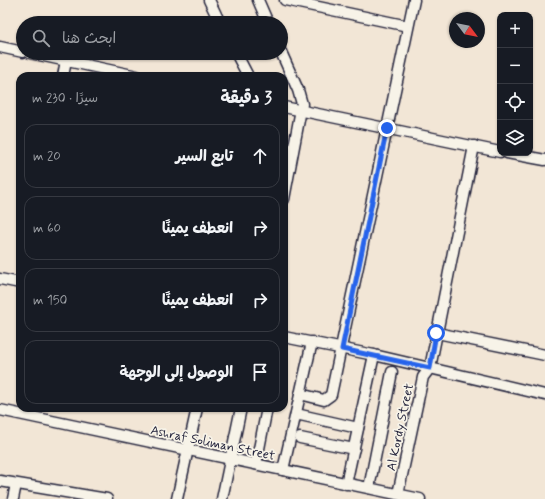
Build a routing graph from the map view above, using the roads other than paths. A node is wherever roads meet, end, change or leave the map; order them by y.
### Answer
1 (209, 0) edge
2 (258, 0) edge
3 (285, 0) edge
4 (414, 0) edge
5 (217, 16) edge
6 (265, 16) edge
7 (408, 26) junction
8 (0, 47) edge
9 (16, 50) edge
10 (62, 60) edge
11 (240, 60) edge
12 (285, 60) edge
13 (66, 61) junction
14 (64, 72) edge
15 (118, 72) edge
16 (246, 72) edge
17 (288, 108) edge
18 (302, 111) junction
19 (387, 128) junction
20 (474, 146) junction
21 (497, 151) edge
22 (523, 156) edge
23 (545, 160) edge
24 (288, 179) edge
25 (0, 279) edge
26 (16, 282) edge
27 (436, 333) junction
28 (288, 338) edge
29 (312, 342) junction
30 (342, 349) junction
31 (374, 355) junction
32 (545, 355) edge
33 (430, 368) junction
34 (392, 372) dead end
35 (300, 394) junction
36 (545, 395) edge
37 (0, 410) edge
38 (196, 412) edge
39 (240, 412) edge
40 (266, 412) edge
41 (296, 414) junction
42 (358, 428) junction
43 (300, 438) dead end
44 (354, 449) junction
45 (188, 450) junction
46 (230, 459) junction
47 (256, 464) junction
48 (284, 470) junction
49 (0, 481) edge
50 (16, 484) junction
51 (346, 484) junction
52 (369, 488) junction
53 (398, 494) junction
54 (60, 495) edge
55 (13, 499) edge
56 (107, 499) edge
57 (177, 499) edge
58 (222, 499) edge
59 (420, 499) edge

1 - 5 street
2 - 6 street
3 - 7 street
4 - 7 street
7 - 19 street
8 - 9 street
10 - 13 street
11 - 16 street
12 - 18 street
13 - 14 street
13 - 15 street
17 - 18 street
18 - 19 street
18 - 24 street
19 - 20 street
19 - 30 street
20 - 21 street
20 - 27 street, Al Kordy Street
22 - 23 street
25 - 26 street
27 - 32 street
27 - 33 street, Al Kordy Street
28 - 29 street
29 - 30 street
29 - 35 street
30 - 31 street
30 - 35 street
31 - 33 street
31 - 42 street
33 - 36 street
33 - 53 street, Al Kordy Street
34 - 52 street
35 - 41 street
37 - 45 street, Ashraf Soliman Street
38 - 45 street
39 - 46 street
40 - 47 street
41 - 42 street
41 - 48 street
42 - 44 street
43 - 44 street
44 - 51 street
45 - 46 street, Ashraf Soliman Street
45 - 57 street
46 - 47 street, Ashraf Soliman Street
46 - 58 street
47 - 48 street, Ashraf Soliman Street
48 - 51 street, Ashraf Soliman Street
49 - 50 street
50 - 54 street
50 - 55 street
51 - 52 street, Ashraf Soliman Street
52 - 53 street, Ashraf Soliman Street
53 - 59 street, Ashraf Soliman Street
54 - 56 street

